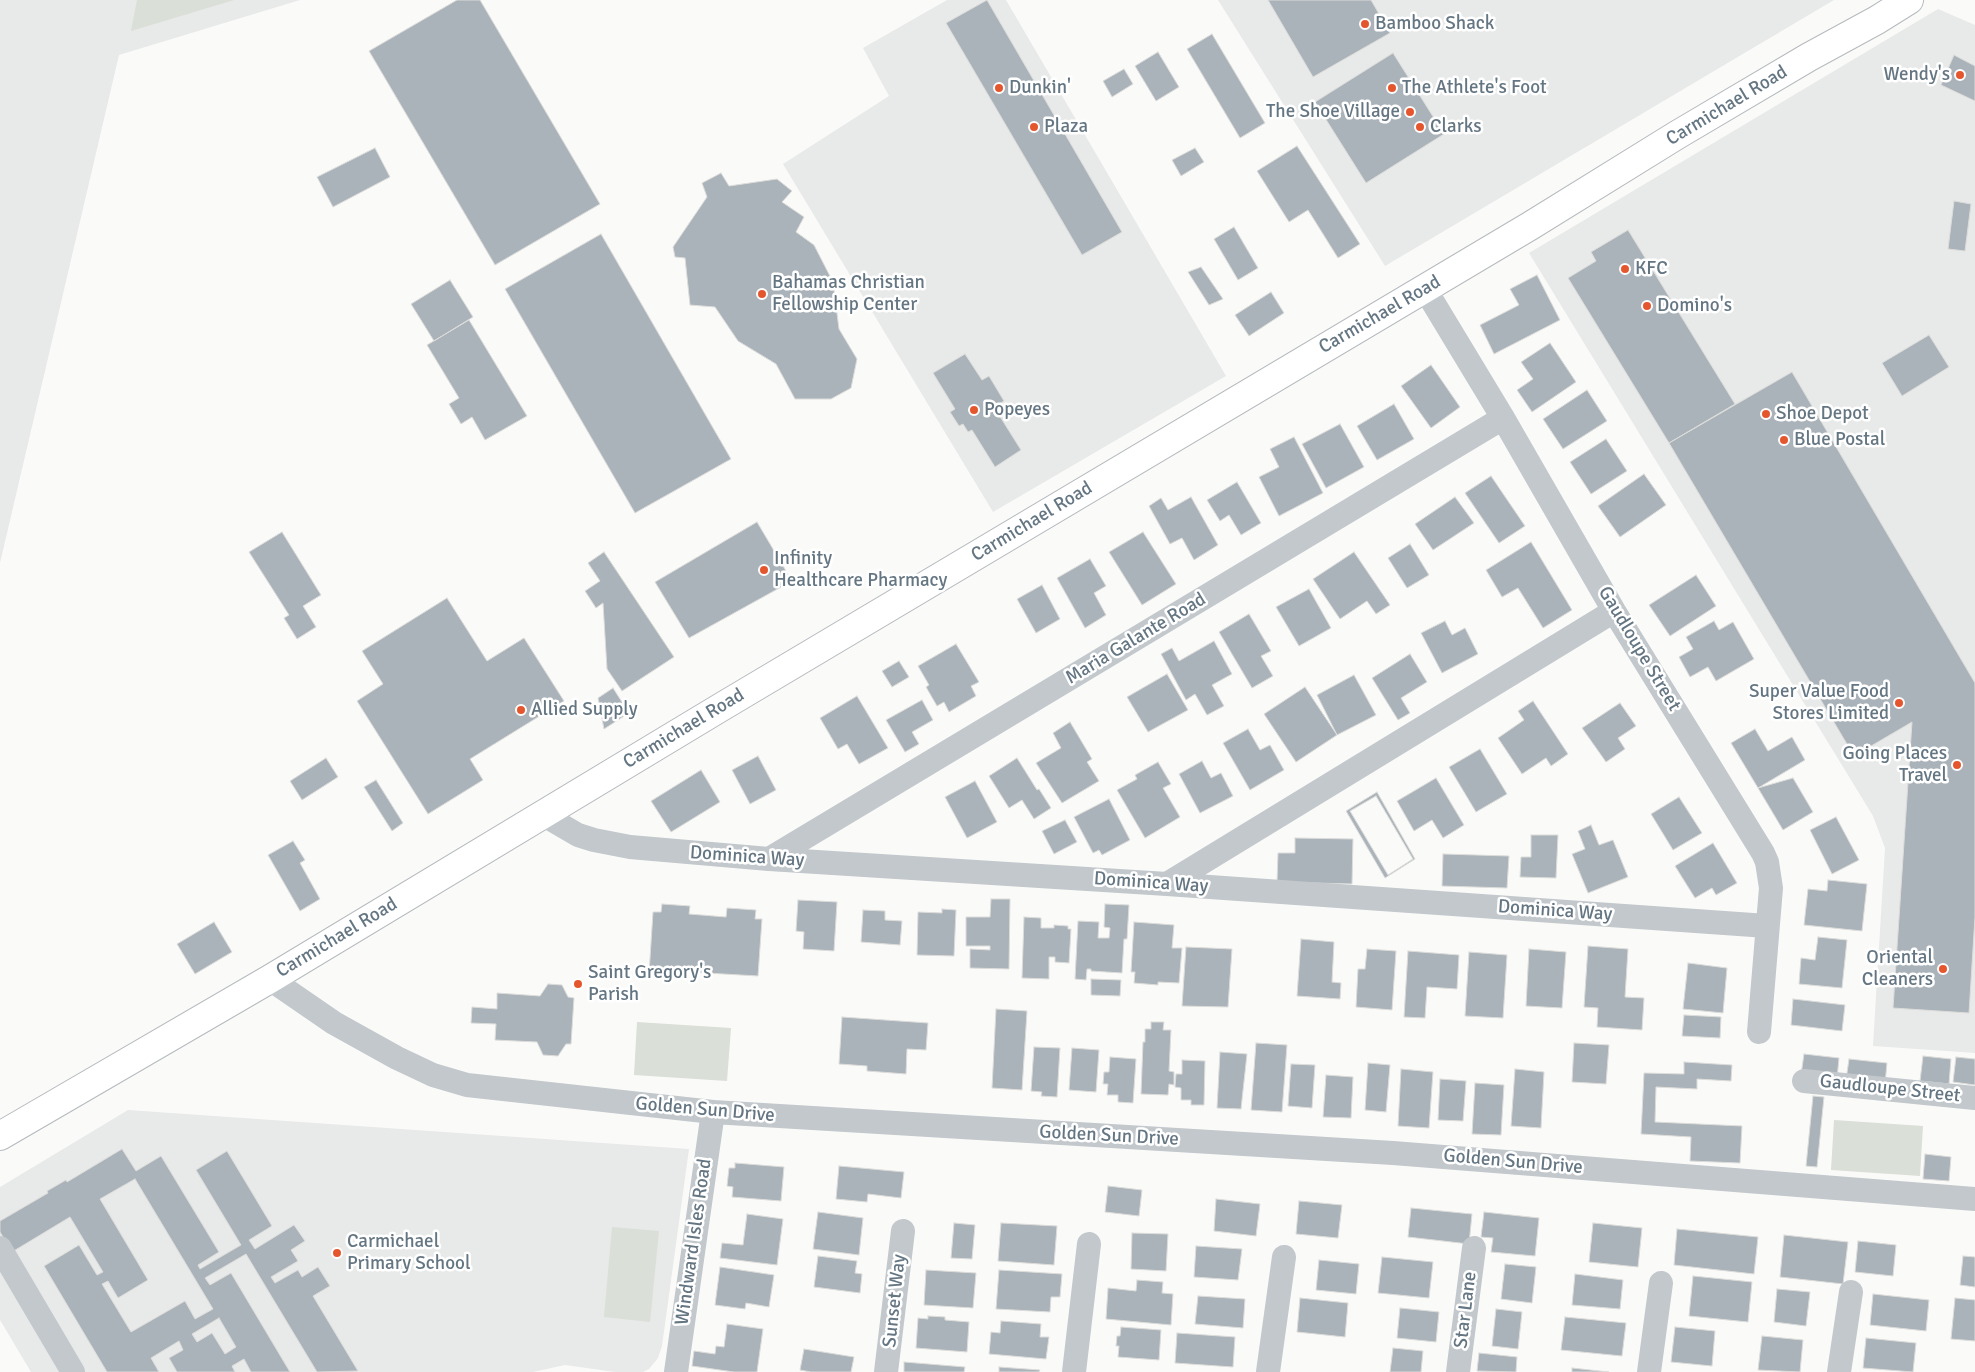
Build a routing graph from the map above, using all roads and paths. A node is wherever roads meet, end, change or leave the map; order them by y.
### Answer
1 (1909, 0) edge
2 (1425, 289) junction
3 (1503, 418) junction
4 (1614, 611) junction
5 (542, 814) junction
6 (769, 860) junction
7 (1167, 884) junction
8 (1767, 926) junction
9 (270, 979) junction
10 (1759, 1032) dead end
11 (1804, 1081) dead end
12 (1975, 1098) edge
13 (713, 1112) junction
14 (0, 1136) edge
15 (1975, 1199) edge
16 (902, 1231) dead end
17 (1089, 1244) dead end
18 (0, 1248) edge
19 (1474, 1248) dead end
20 (1284, 1257) dead end
21 (1661, 1283) dead end
22 (1851, 1292) dead end
23 (73, 1372) edge
24 (676, 1372) edge
25 (886, 1372) edge
26 (1074, 1372) edge
27 (1268, 1372) edge
28 (1458, 1372) edge
29 (1649, 1372) edge
30 (1839, 1372) edge

1 - 2 main road, Carmichael Road
2 - 3 street, Gaudloupe Street
2 - 5 main road, Carmichael Road
3 - 4 street, Gaudloupe Street
3 - 6 street, Maria Galante Road
4 - 7 street
4 - 8 street, Gaudloupe Street
5 - 6 street, Dominica Way
5 - 9 main road, Carmichael Road
6 - 7 street, Dominica Way
7 - 8 street, Dominica Way
8 - 10 street, Gaudloupe Street
9 - 13 street, Golden Sun Drive
9 - 14 main road, Carmichael Road
11 - 12 street, Gaudloupe Street
13 - 15 street, Golden Sun Drive
13 - 24 street, Windward Isles Road
16 - 25 street, Sunset Way
17 - 26 street
18 - 23 street
19 - 28 street, Star Lane
20 - 27 street
21 - 29 street
22 - 30 street

